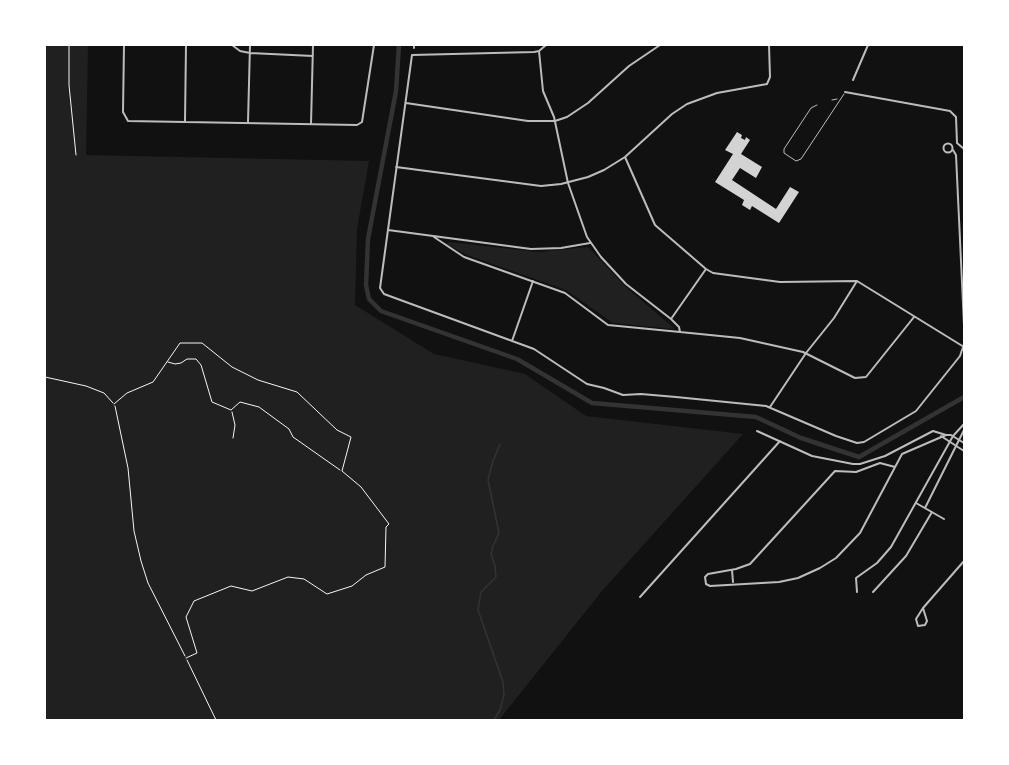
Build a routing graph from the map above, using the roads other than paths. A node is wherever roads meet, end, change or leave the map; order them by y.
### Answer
1 (124, 45) edge
2 (186, 45) edge
3 (232, 45) edge
4 (250, 45) edge
5 (313, 45) edge
6 (374, 45) edge
7 (546, 45) edge
8 (660, 45) edge
9 (769, 45) edge
10 (868, 45) edge
11 (539, 51) junction
12 (249, 53) junction
13 (313, 56) junction
14 (852, 80) dead end
15 (845, 92) joint
16 (839, 98) junction
17 (832, 100) dead end
18 (406, 103) junction
19 (817, 105) dead end
20 (185, 121) junction
21 (555, 121) junction
22 (248, 122) junction
23 (311, 124) junction
24 (964, 149) edge
25 (952, 150) dead end
26 (625, 157) junction
27 (396, 167) junction
28 (568, 183) junction
29 (388, 230) junction
30 (434, 237) junction
31 (590, 243) junction
32 (706, 269) junction
33 (533, 281) junction
34 (857, 281) junction
35 (914, 317) junction
36 (672, 319) junction
37 (964, 325) edge
38 (680, 332) junction
39 (512, 341) junction
40 (964, 346) edge
41 (806, 353) junction
42 (770, 407) junction
43 (964, 424) edge
44 (964, 430) edge
45 (758, 431) dead end
46 (946, 435) junction
47 (941, 436) junction
48 (953, 436) junction
49 (958, 440) junction
50 (780, 441) junction
51 (950, 442) junction
52 (964, 443) edge
53 (956, 446) junction
54 (964, 451) edge
55 (895, 467) junction
56 (916, 503) junction
57 (925, 508) junction
58 (932, 512) junction
59 (944, 519) dead end
60 (964, 561) edge
61 (732, 570) junction
62 (733, 583) junction
63 (857, 592) dead end
64 (873, 592) dead end
65 (640, 597) dead end
66 (923, 608) junction

1 - 20 street
2 - 20 street
3 - 12 street
4 - 12 street
5 - 13 street
6 - 23 street
7 - 11 street
8 - 21 street
9 - 26 street
10 - 14 street
11 - 18 street
11 - 21 street
12 - 13 street
12 - 22 street
13 - 23 street
15 - 16 lane
15 - 24 street
16 - 17 lane
16 - 19 lane
18 - 21 street
18 - 27 street
20 - 22 street
21 - 28 street
22 - 23 street
25 - 37 street
26 - 28 street
26 - 32 street
27 - 28 street
27 - 29 street
28 - 31 street
29 - 30 street
29 - 39 street
30 - 31 street
30 - 33 street
31 - 36 street
32 - 34 street
32 - 36 street
33 - 38 street
33 - 39 street
34 - 35 street
34 - 41 street
35 - 40 street
35 - 41 street
36 - 38 street
38 - 41 street
39 - 42 street
40 - 42 street
41 - 42 street
43 - 48 street
44 - 49 street
45 - 50 street
46 - 47 street
46 - 48 street
46 - 50 street
47 - 51 street
47 - 55 street
48 - 49 street
48 - 51 street
49 - 52 street
49 - 53 street
50 - 65 street
51 - 53 street
51 - 56 street
53 - 54 street
53 - 57 street
55 - 61 street
55 - 62 street
56 - 57 street
56 - 63 street
57 - 58 street
58 - 59 street
58 - 64 street
60 - 66 street
61 - 62 street
61 - 62 street
66 - 66 street

